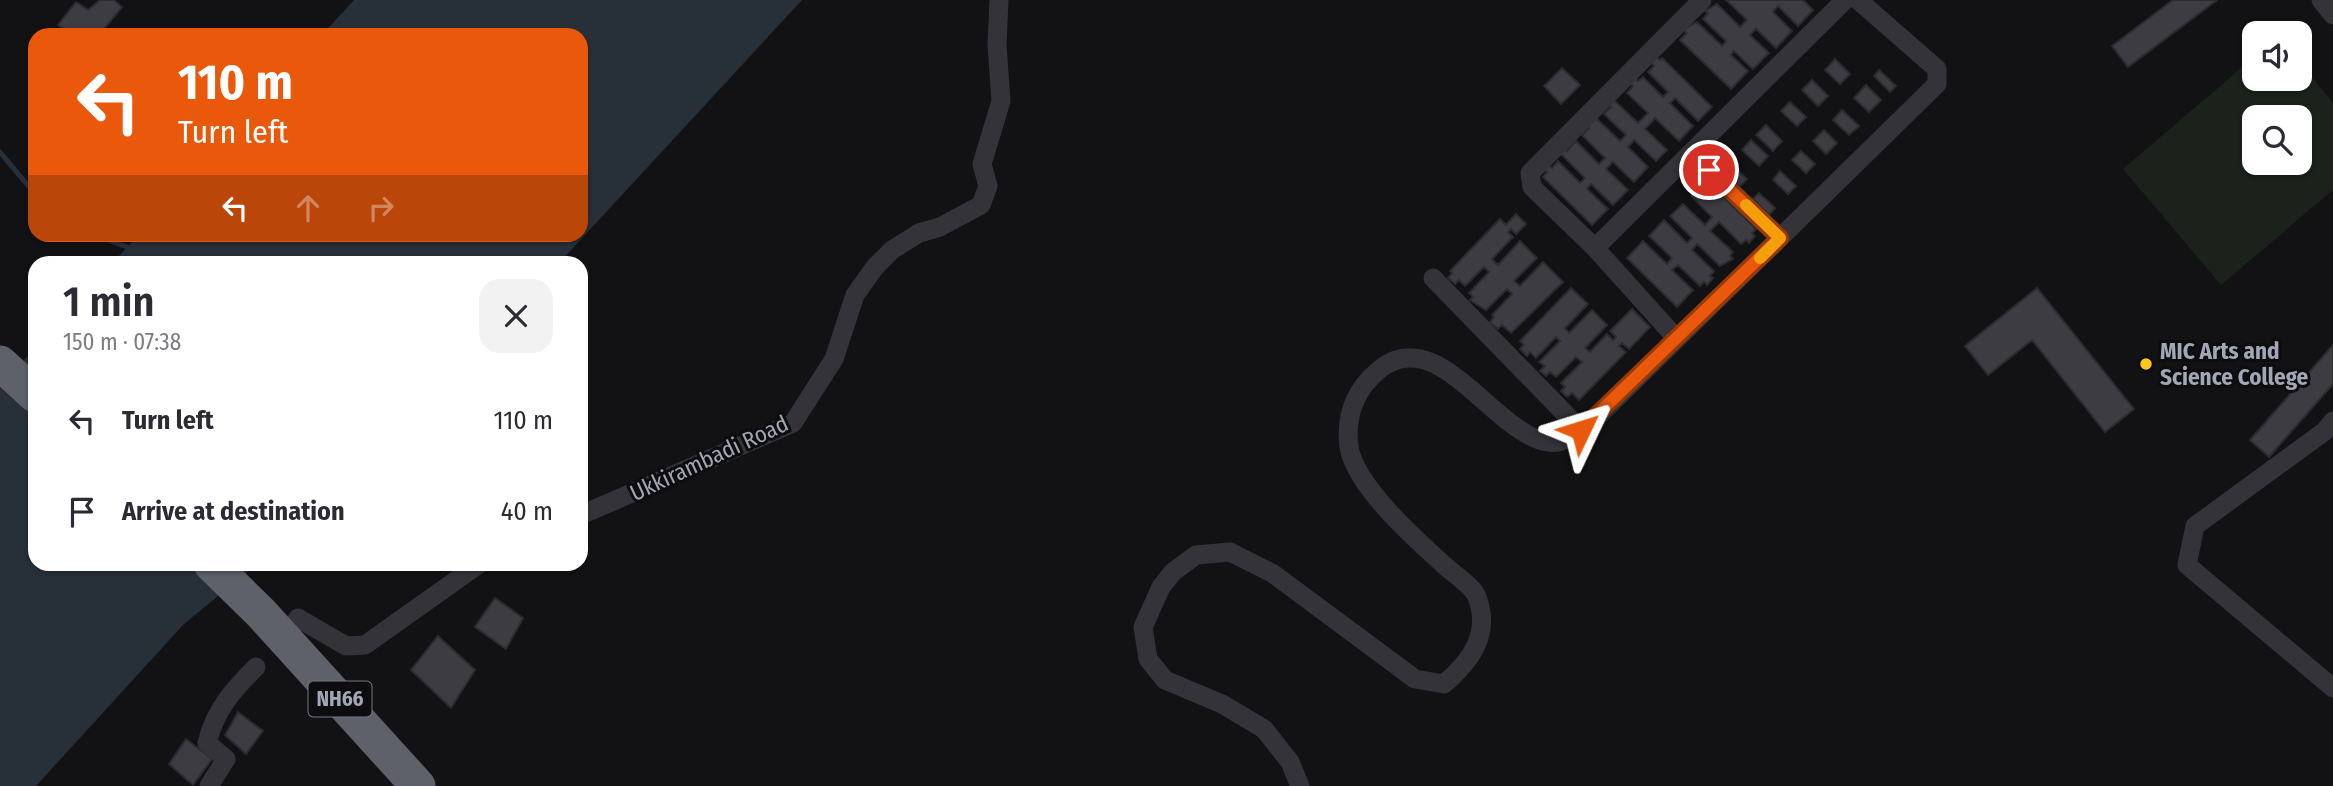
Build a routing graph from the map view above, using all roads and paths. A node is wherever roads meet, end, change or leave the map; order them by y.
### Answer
1 (999, 0) edge
2 (1702, 0) edge
3 (1845, 0) edge
4 (1858, 0) edge
5 (2321, 0) edge
6 (2333, 15) edge
7 (1691, 153) junction
8 (1780, 238) junction
9 (1595, 248) junction
10 (1433, 278) dead end
11 (1678, 339) junction
12 (0, 363) edge
13 (28, 388) edge
14 (2333, 421) edge
15 (1581, 430) junction
16 (588, 512) edge
17 (218, 571) edge
18 (469, 571) edge
19 (285, 639) junction
20 (256, 667) dead end
21 (2333, 688) edge
22 (209, 786) edge
23 (418, 786) edge
24 (1300, 786) edge

1 - 16 street, Ukkirambadi Road
2 - 9 street
3 - 7 street
4 - 8 street
5 - 6 street
7 - 8 street
7 - 9 street
8 - 11 street
9 - 11 street
10 - 15 street
11 - 15 street
12 - 13 highway
14 - 21 street
15 - 24 street
17 - 19 highway, NH66
18 - 19 street
19 - 23 highway, NH66
20 - 22 street

